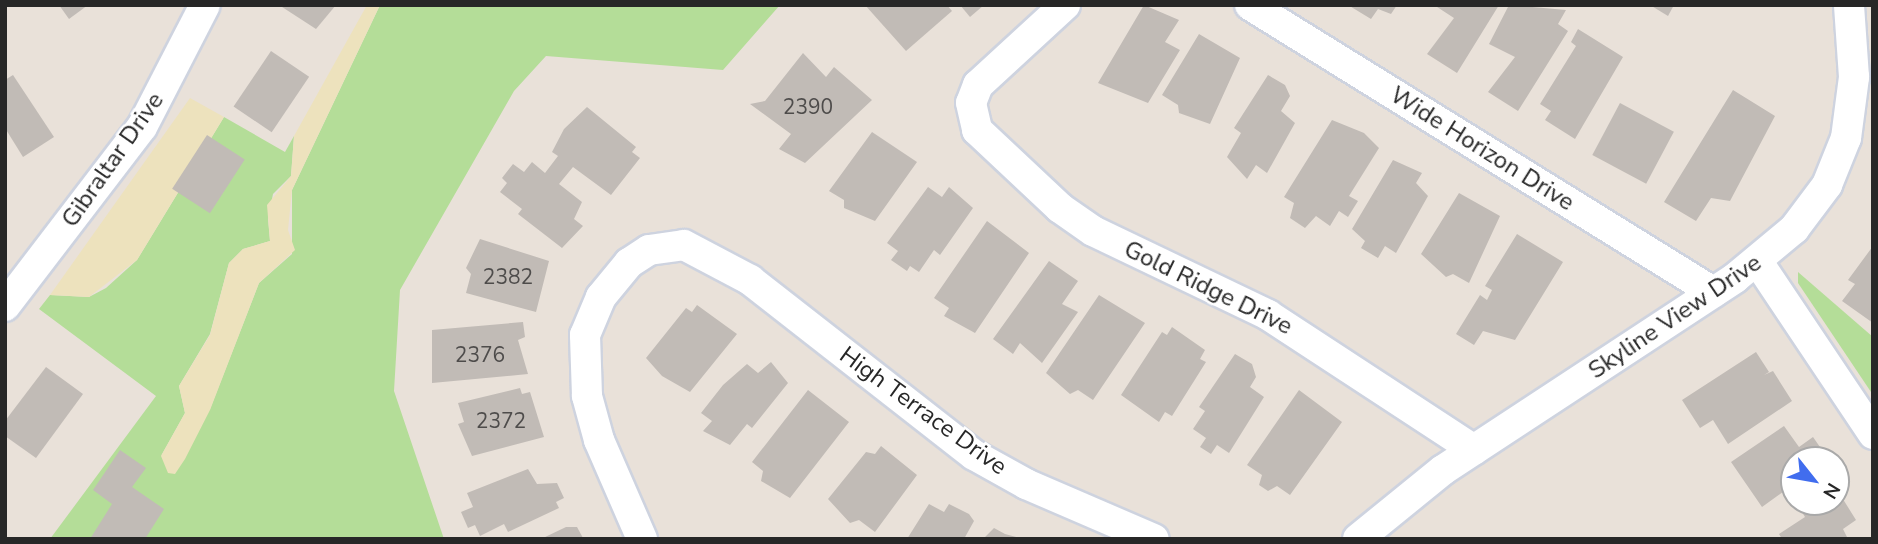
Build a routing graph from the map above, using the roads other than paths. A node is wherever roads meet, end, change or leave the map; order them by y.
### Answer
1 (205, 5) edge
2 (1065, 5) edge
3 (1251, 5) edge
4 (1849, 5) edge
5 (1758, 262) junction
6 (1713, 292) junction
7 (5, 306) edge
8 (1873, 434) edge
9 (1474, 450) junction
10 (642, 539) edge
11 (1154, 539) edge
12 (1358, 539) edge

1 - 7 street, Gibraltar Drive
2 - 9 street, Gold Ridge Drive
3 - 6 street, Wide Horizon Drive
4 - 5 street, Skyline View Drive
5 - 6 street, Skyline View Drive
5 - 8 street
6 - 9 street, Skyline View Drive
9 - 12 street, Skyline View Drive
10 - 11 street, High Terrace Drive

